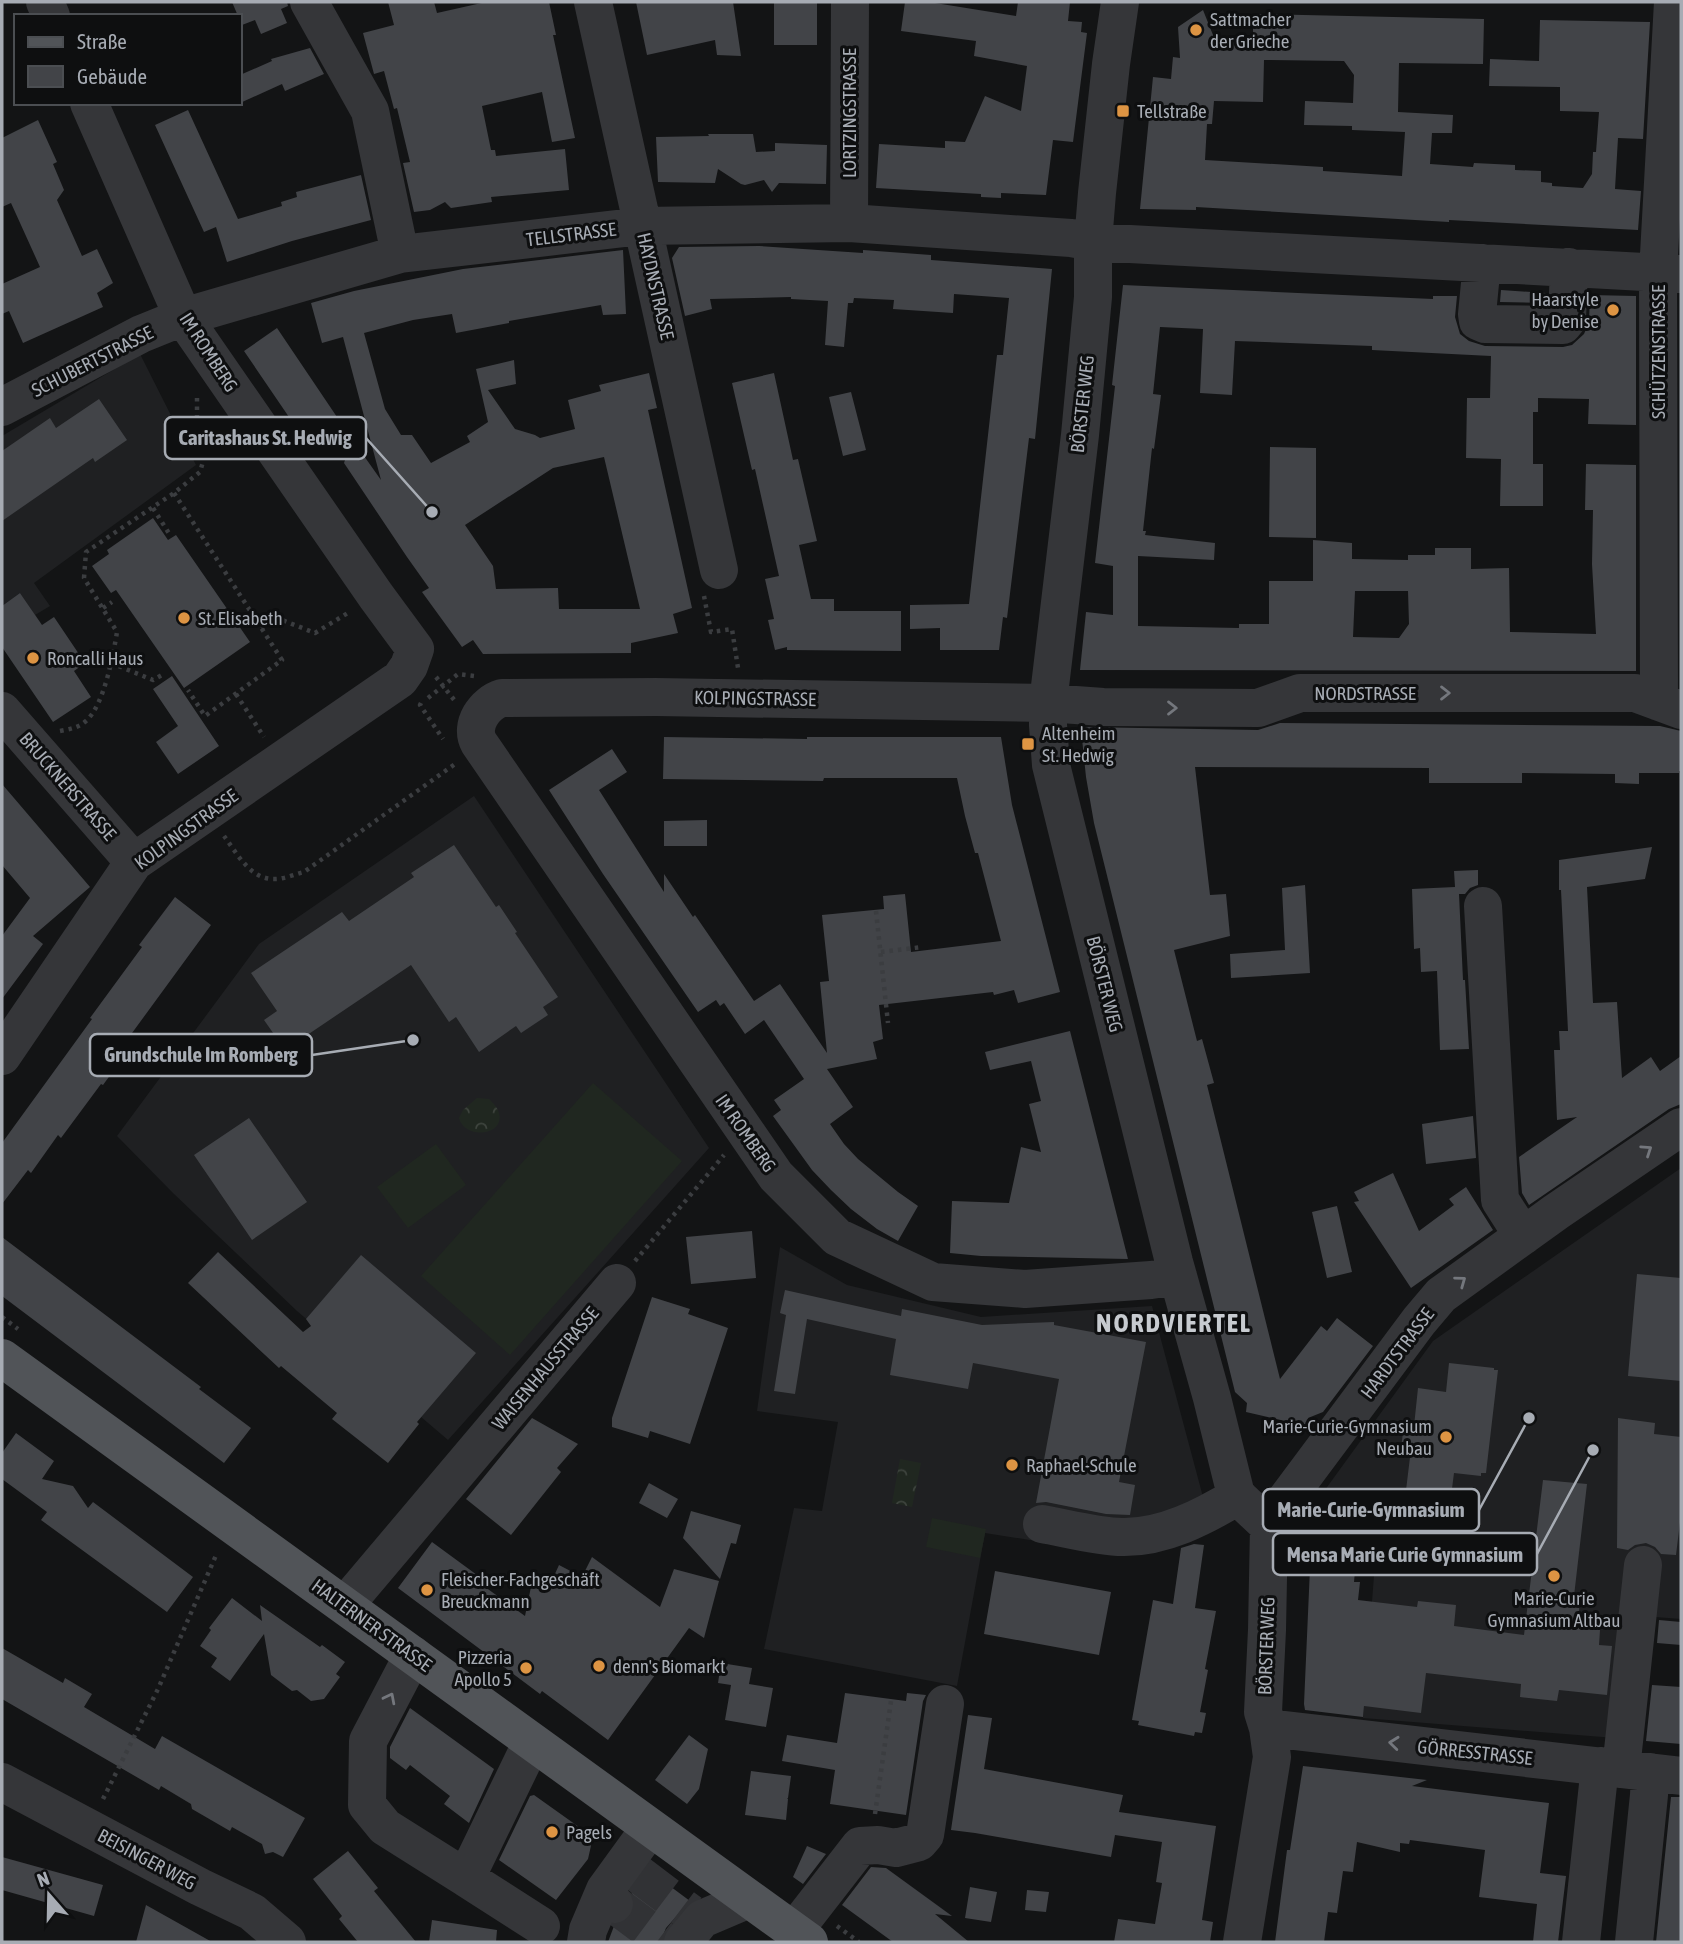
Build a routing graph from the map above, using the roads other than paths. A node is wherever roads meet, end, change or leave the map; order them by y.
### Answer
1 (309, 2) edge
2 (593, 2) edge
3 (850, 2) edge
4 (1120, 2) edge
5 (1673, 2) edge
6 (90, 105) edge
7 (849, 223) junction
8 (642, 226) junction
9 (1093, 242) junction
10 (400, 254) junction
11 (1482, 263) junction
12 (1569, 267) junction
13 (1670, 273) edge
14 (183, 317) junction
15 (2, 407) edge
16 (719, 570) road end
17 (415, 649) joint
18 (1048, 703) junction
19 (1670, 706) edge
20 (2, 711) edge
21 (460, 733) joint
22 (134, 862) junction
23 (1483, 905) dead end
24 (2, 1056) edge
25 (1681, 1127) edge
26 (1523, 1236) junction
27 (1178, 1276) junction
28 (617, 1283) road end
29 (2, 1358) edge
30 (1238, 1496) junction
31 (1042, 1524) dead end
32 (1269, 1527) junction
33 (1643, 1565) dead end
34 (345, 1605) junction
35 (412, 1655) junction
36 (944, 1704) dead end
37 (1268, 1728) junction
38 (532, 1742) junction
39 (1638, 1771) edge
40 (2, 1782) edge
41 (625, 1873) junction
42 (466, 1878) junction
43 (749, 1899) junction
44 (541, 1926) dead end
45 (689, 1927) edge
46 (815, 1934) edge
47 (287, 1942) edge
48 (586, 1942) edge
49 (1242, 1942) edge
50 (1581, 1942) edge
51 (1634, 1942) edge

1 - 10 street
2 - 8 street, HAYDNSTRASSE
3 - 7 street, LORTZINGSTRASSE
4 - 9 street, BÖRSTER WEG
5 - 13 street, SCHÜTZENSTRASSE
6 - 14 street, IM ROMBERG
7 - 8 street, TELLSTRASSE
7 - 9 street, TELLSTRASSE
8 - 10 street, TELLSTRASSE
8 - 16 street, HAYDNSTRASSE
9 - 11 street, TELLSTRASSE
9 - 18 street, BÖRSTER WEG
10 - 14 street, TELLSTRASSE
11 - 12 street, TELLSTRASSE
11 - 12 street
12 - 13 street, TELLSTRASSE
13 - 19 street, SCHÜTZENSTRASSE
14 - 15 street, SCHUBERTSTRASSE
14 - 17 street, IM ROMBERG
17 - 22 street, KOLPINGSTRASSE
18 -> 19 street, NORDSTRASSE
18 - 21 street, KOLPINGSTRASSE
18 - 27 street, BÖRSTER WEG
20 - 22 street, BRUCKNERSTRASSE
21 - 27 street, IM ROMBERG
22 - 24 street, KOLPINGSTRASSE
23 - 26 street
26 -> 25 street, HARDTSTRASSE
32 -> 26 street, HARDTSTRASSE
27 - 30 street, BÖRSTER WEG
28 - 34 street, WAISENHAUSSTRASSE
29 - 34 main road, HALTERNER STRASSE
30 - 31 street
30 - 32 street, BÖRSTER WEG
32 - 37 street, BÖRSTER WEG
33 - 39 street
34 - 35 main road, HALTERNER STRASSE
35 - 38 main road, HALTERNER STRASSE
42 -> 35 street
36 - 46 street
39 -> 37 street, GÖRRESSTRASSE
37 - 49 street, BÖRSTER WEG
38 - 41 main road, HALTERNER STRASSE
38 - 42 street
39 - 50 street
39 - 51 street
40 - 47 street, BEISINGER WEG
41 - 43 main road, HALTERNER STRASSE
41 - 48 street
42 - 44 street
43 - 45 street
43 - 46 main road, HALTERNER STRASSE

